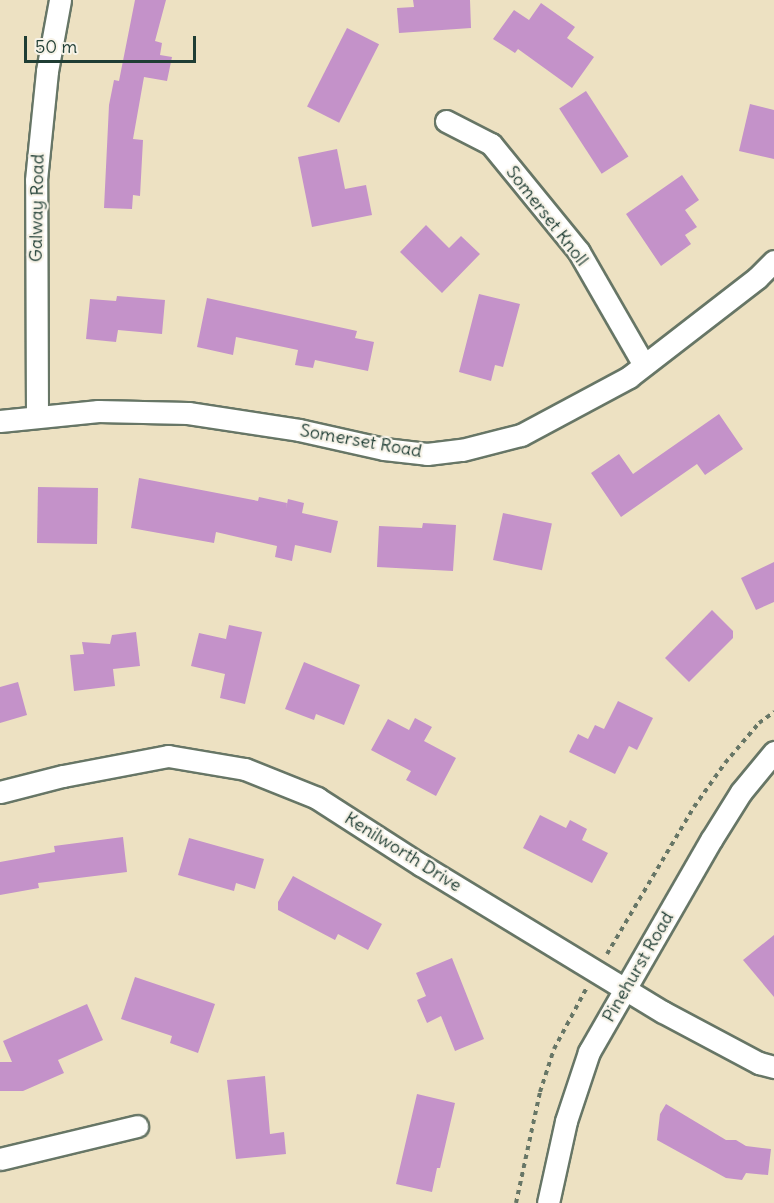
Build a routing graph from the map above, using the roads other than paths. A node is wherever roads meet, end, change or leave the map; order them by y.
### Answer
1 (60, 0) edge
2 (446, 121) dead end
3 (774, 261) edge
4 (644, 364) junction
5 (37, 417) junction
6 (0, 421) edge
7 (774, 752) edge
8 (0, 792) edge
9 (625, 987) junction
10 (774, 1067) edge
11 (137, 1126) dead end
12 (0, 1159) edge
13 (548, 1203) edge

1 - 5 street, Galway Road
2 - 4 street, Somerset Knoll
3 - 4 street, Somerset Road
4 - 5 street, Somerset Road
5 - 6 street, Somerset Road
7 - 9 street, Pinehurst Road
8 - 9 street, Kenilworth Drive
9 - 10 street, Kenilworth Drive
9 - 13 street, Pinehurst Road
11 - 12 street

